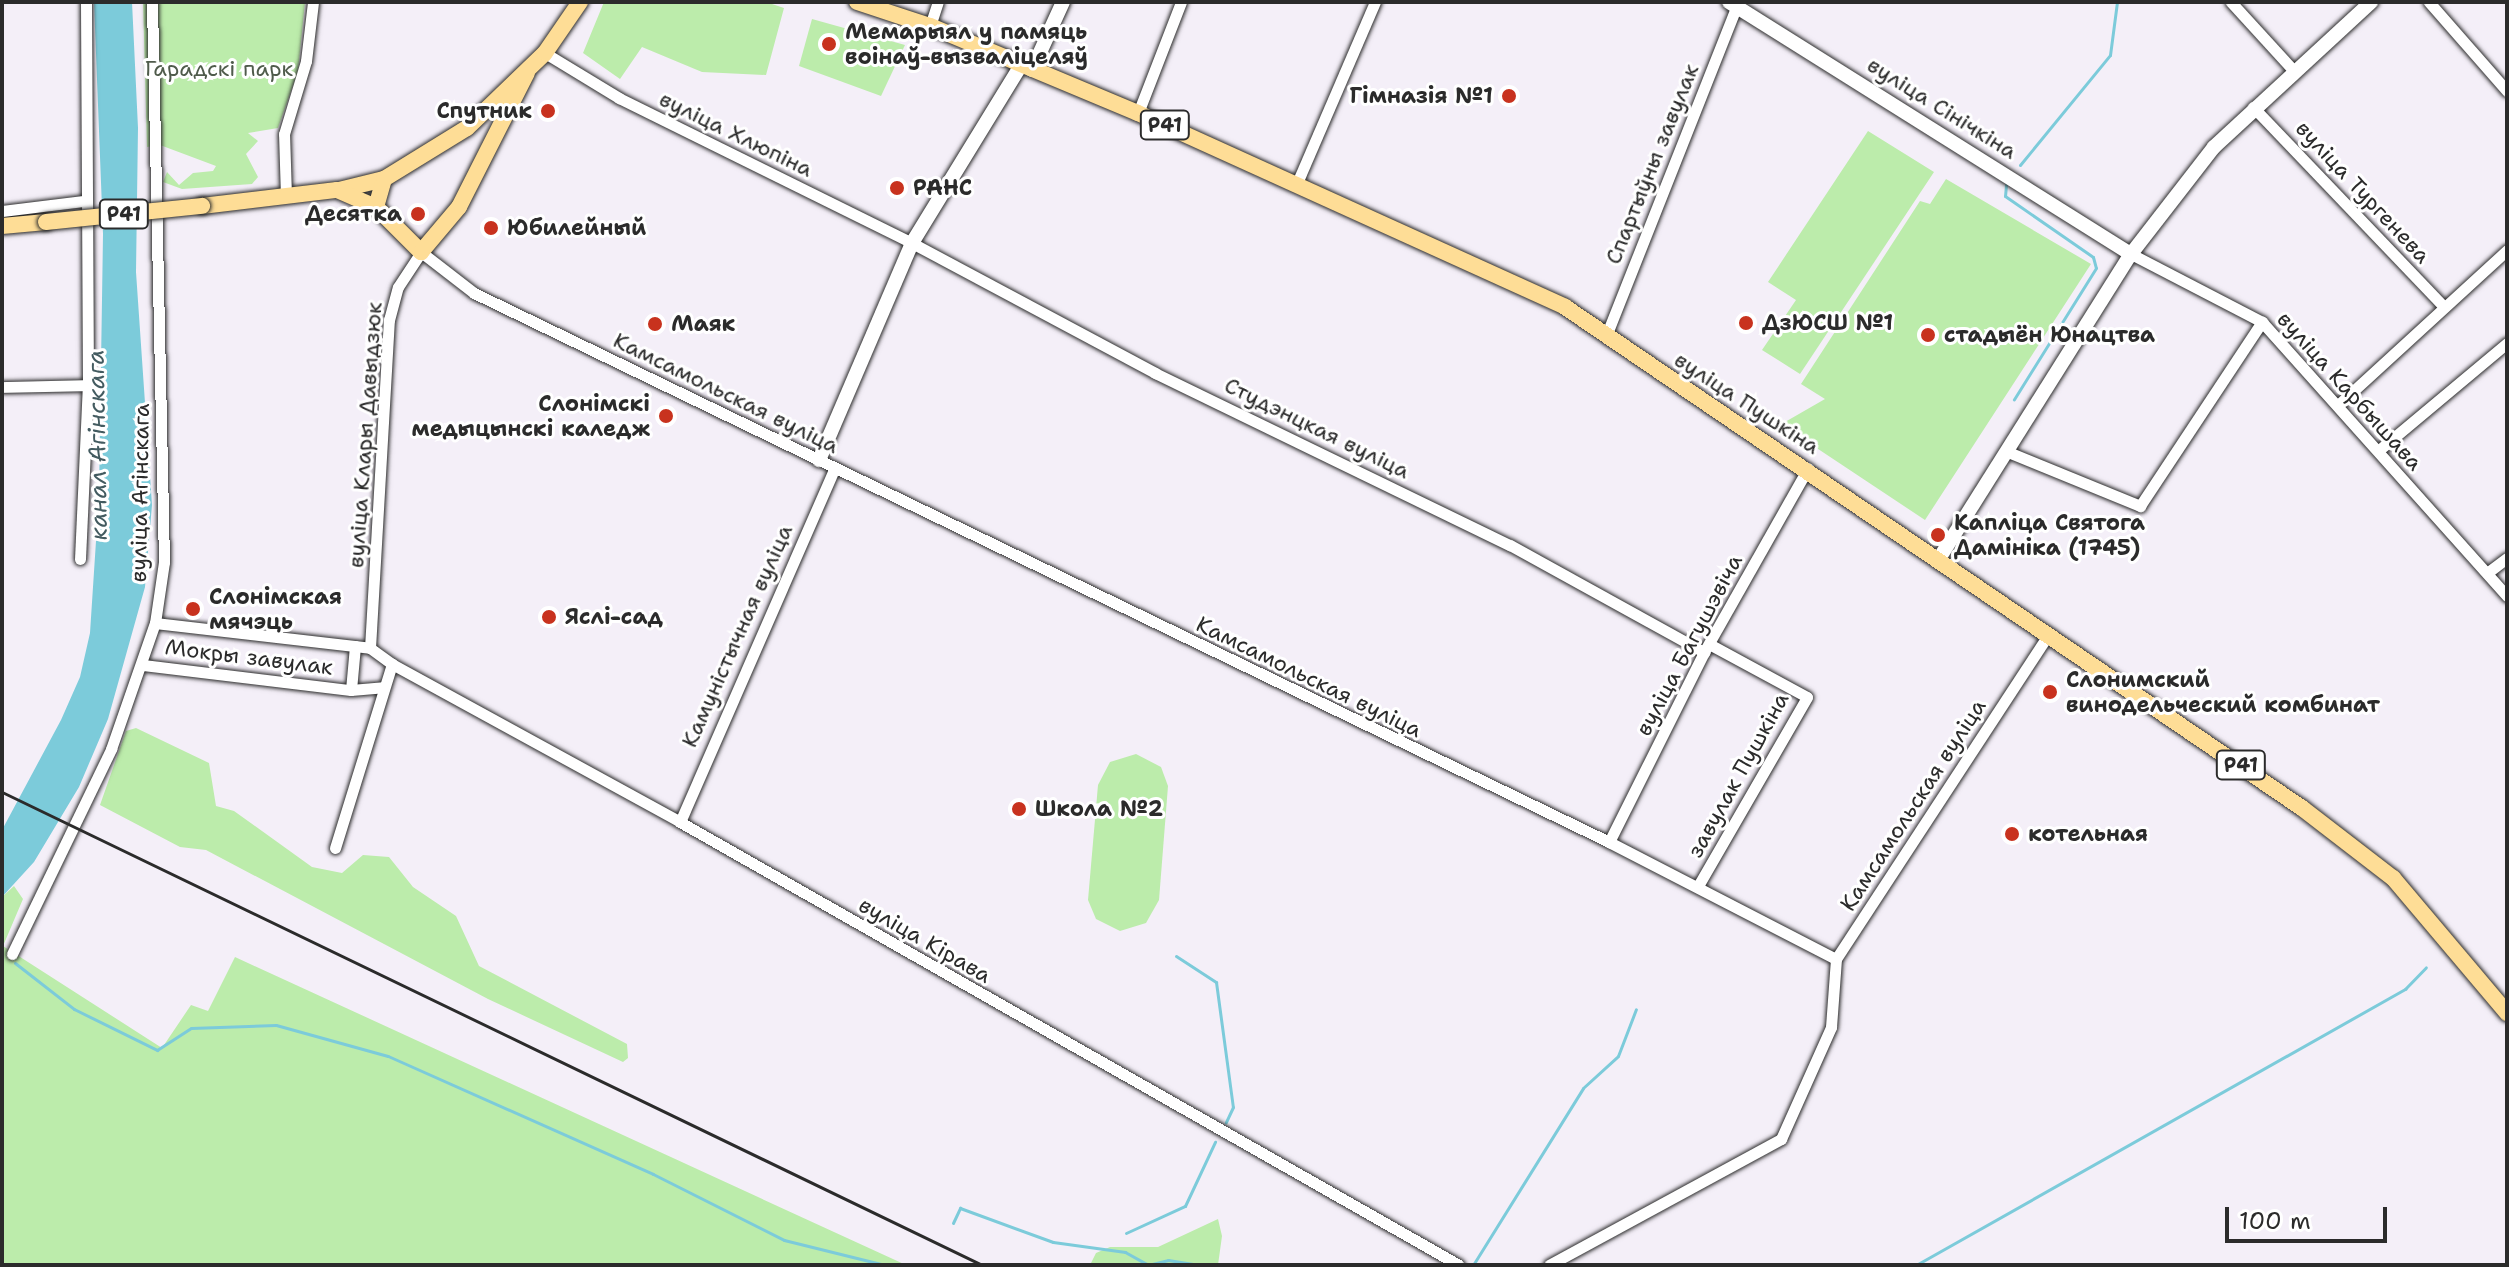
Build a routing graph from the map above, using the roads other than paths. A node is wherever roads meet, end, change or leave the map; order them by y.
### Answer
1 (86, 2) edge
2 (152, 2) edge
3 (313, 2) edge
4 (580, 2) edge
5 (857, 2) edge
6 (938, 2) edge
7 (1063, 2) edge
8 (1181, 2) edge
9 (1375, 2) edge
10 (2231, 2) edge
11 (2371, 2) edge
12 (2429, 2) edge
13 (1732, 4) edge
14 (930, 26) junction
15 (545, 53) junction
16 (1027, 67) junction
17 (2294, 71) junction
18 (527, 73) junction
19 (2507, 91) edge
20 (2253, 107) junction
21 (1138, 113) junction
22 (467, 128) junction
23 (489, 155) junction
24 (384, 179) junction
25 (1297, 183) junction
26 (337, 190) junction
27 (286, 196) junction
28 (83, 201) junction
29 (376, 207) junction
30 (2, 211) edge
31 (2, 226) edge
32 (912, 243) junction
33 (2507, 250) edge
34 (421, 252) junction
35 (2131, 254) junction
36 (2443, 306) junction
37 (2262, 322) junction
38 (1606, 336) junction
39 (2507, 343) edge
40 (88, 385) junction
41 (2, 387) edge
42 (2339, 404) junction
43 (2379, 450) junction
44 (2008, 452) junction
45 (819, 460) junction
46 (835, 468) junction
47 (1808, 468) junction
48 (1940, 557) junction
49 (2507, 558) edge
50 (80, 559) dead end
51 (2487, 573) junction
52 (2507, 596) edge
53 (155, 623) junction
54 (2049, 634) junction
55 (355, 646) junction
56 (370, 648) junction
57 (1707, 648) junction
58 (392, 664) junction
59 (143, 665) junction
60 (383, 687) junction
61 (351, 690) junction
62 (680, 822) junction
63 (1609, 842) junction
64 (335, 848) dead end
65 (1698, 886) junction
66 (12, 954) dead end
67 (1836, 959) junction
68 (2507, 1013) edge
69 (1459, 1265) edge
70 (1549, 1265) edge

1 - 28 street
2 - 53 street, вуліца Агінскага
3 - 27 street
4 - 15 main road, Р41
5 - 14 main road, вуліца Пушкіна / Р41
6 - 14 street
7 - 16 street
8 - 21 street
9 - 25 street
10 - 17 street
11 - 17 street
12 - 19 street
13 - 35 street, вуліца Сінічкіна
13 - 38 street, Спартыўны завулак
14 - 16 main road, вуліца Пушкіна / Р41
15 - 18 main road, Р41
15 - 32 street, вуліца Хлюпіна
16 - 21 main road, вуліца Пушкіна / Р41
16 - 32 street
17 - 20 street
18 - 22 main road, Р41
18 - 23 main road, Р41
20 - 35 street
20 - 36 street, вуліца Тургенева
21 - 25 main road, вуліца Пушкіна / Р41
22 - 23 main road
22 - 24 main road, Р41
23 - 34 main road, Р41
24 - 26 main road, Р41
24 - 29 main road
25 - 38 main road, вуліца Пушкіна / Р41
26 - 27 main road, Р41
26 - 29 main road
27 - 31 main road, Р41, bridge
28 - 30 street
28 - 40 street
29 - 34 main road
32 - 45 street
32 - 57 street, Студэнцкая вуліца
33 - 36 street
34 - 45 street, Камсамольская вуліца
34 - 56 street, вуліца Клары Давыдзюк
35 - 37 street, вуліца Карбышава
35 - 44 street
36 - 42 street
37 - 42 street, вуліца Карбышава
37 - 44 street
38 - 47 main road, вуліца Пушкіна / Р41
39 - 43 street
40 - 41 street
40 - 50 street
42 - 43 street, вуліца Карбышава
43 - 51 street, вуліца Карбышава
44 - 48 street
45 - 46 street, Камсамольская вуліца
46 - 62 street, Камуністычная вуліца
46 - 63 street, Камсамольская вуліца
47 - 48 main road, вуліца Пушкіна / Р41
47 - 57 street, вуліца Багушэвіча
48 - 54 main road, вуліца Пушкіна / Р41
49 - 51 street
51 - 52 street, вуліца Карбышава
53 - 55 street
53 - 59 street, вуліца Агінскага
54 - 67 street, Камсамольская вуліца
54 - 68 main road, вуліца Пушкіна / Р41
55 - 56 street
55 - 61 street
56 - 58 street
57 - 63 street, вуліца Багушэвіча
57 - 65 street, завулак Пушкіна
58 - 60 street
58 - 62 street, вуліца Кірава
59 - 61 street, Мокры завулак
59 - 66 street, вуліца Агінскага
60 - 61 street, Мокры завулак
60 - 64 street
62 - 69 street, вуліца Кірава
63 - 65 street, Камсамольская вуліца
65 - 67 street, Камсамольская вуліца
67 - 70 street

